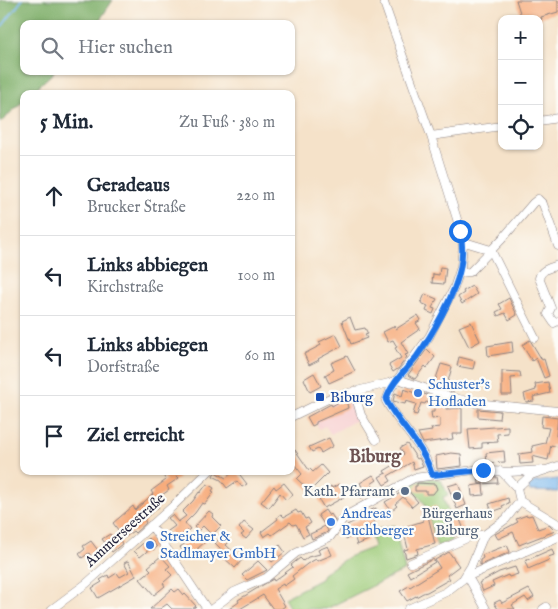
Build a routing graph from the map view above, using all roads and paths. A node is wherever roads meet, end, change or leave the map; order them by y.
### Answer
1 (383, 0) edge
2 (558, 118) edge
3 (543, 120) edge
4 (498, 127) edge
5 (431, 136) junction
6 (462, 244) junction
7 (558, 246) edge
8 (492, 250) junction
9 (558, 264) edge
10 (460, 273) junction
11 (555, 308) edge
12 (558, 321) edge
13 (534, 338) dead end
14 (398, 379) junction
15 (373, 388) junction
16 (354, 391) junction
17 (386, 400) junction
18 (558, 411) edge
19 (295, 415) edge
20 (376, 440) dead end
21 (558, 466) edge
22 (544, 470) junction
23 (501, 471) junction
24 (205, 475) edge
25 (432, 475) junction
26 (517, 488) junction
27 (520, 501) junction
28 (558, 524) edge
29 (152, 525) junction
30 (484, 535) junction
31 (558, 538) edge
32 (411, 563) dead end
33 (467, 575) junction
34 (55, 607) edge
35 (207, 609) edge
36 (212, 609) edge
37 (408, 609) edge
38 (486, 609) edge

1 - 5 street
2 - 3 street
4 - 5 street
5 - 6 street
6 - 8 street
6 - 10 street
7 - 8 street
8 - 10 street
8 - 13 street
9 - 11 street
10 - 14 street
11 - 12 street
14 - 15 street
14 - 17 street
14 - 18 street
15 - 16 street
15 - 17 street
16 - 19 street
16 - 20 street
17 - 25 street
21 - 22 street
22 - 23 street
22 - 26 street
23 - 25 street
23 - 26 street
24 - 29 street, Ammerseestraße
25 - 36 street
26 - 27 street
27 - 28 street
27 - 30 street
29 - 34 street, Ammerseestraße
29 - 35 street
30 - 32 street
30 - 33 street
31 - 33 street
33 - 37 street
33 - 38 street

